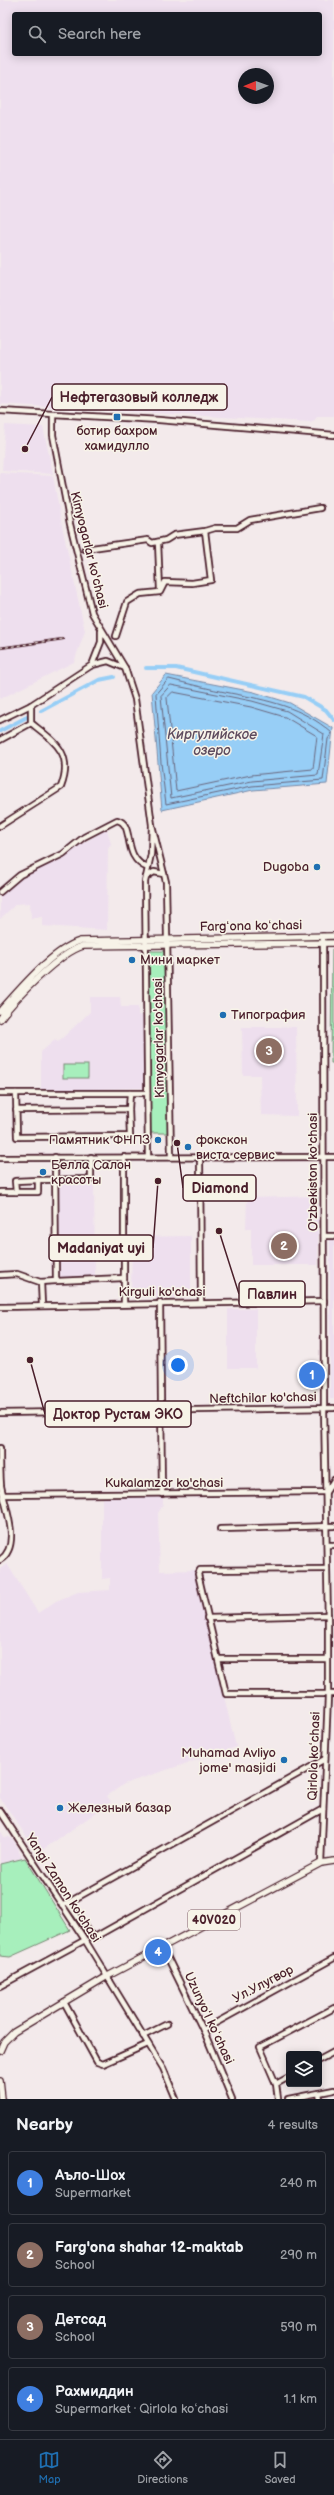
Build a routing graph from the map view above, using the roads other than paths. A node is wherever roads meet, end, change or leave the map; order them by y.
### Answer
1 (0, 411) edge
2 (54, 415) junction
3 (334, 435) edge
4 (320, 508) dead end
5 (205, 531) junction
6 (158, 542) junction
7 (85, 549) dead end
8 (160, 592) junction
9 (101, 629) junction
10 (116, 636) dead end
11 (92, 665) junction
12 (125, 668) junction
13 (31, 705) junction
14 (0, 720) edge
15 (31, 723) junction
16 (0, 740) edge
17 (152, 824) junction
18 (0, 826) edge
19 (148, 868) junction
20 (164, 874) junction
21 (146, 878) junction
22 (0, 892) edge
23 (323, 936) junction
24 (334, 936) edge
25 (146, 938) junction
26 (169, 941) junction
27 (323, 943) junction
28 (334, 943) edge
29 (146, 944) junction
30 (0, 1011) edge
31 (0, 1020) edge
32 (16, 1093) junction
33 (130, 1093) junction
34 (147, 1093) junction
35 (0, 1094) edge
36 (129, 1109) junction
37 (16, 1110) junction
38 (55, 1157) junction
39 (92, 1157) junction
40 (124, 1157) junction
41 (148, 1157) junction
42 (171, 1157) junction
43 (200, 1157) junction
44 (324, 1157) junction
45 (334, 1157) edge
46 (0, 1158) edge
47 (38, 1180) junction
48 (55, 1180) junction
49 (0, 1192) edge
50 (16, 1192) junction
51 (324, 1236) junction
52 (334, 1236) edge
53 (0, 1275) edge
54 (124, 1278) junction
55 (56, 1281) junction
56 (41, 1282) junction
57 (324, 1301) junction
58 (160, 1302) junction
59 (201, 1302) junction
60 (124, 1303) junction
61 (42, 1305) junction
62 (0, 1306) edge
63 (324, 1408) junction
64 (334, 1408) edge
65 (161, 1410) junction
66 (0, 1413) edge
67 (0, 1448) edge
68 (334, 1480) edge
69 (0, 1484) edge
70 (326, 1492) junction
71 (162, 1494) junction
72 (3, 1495) junction
73 (326, 1526) junction
74 (334, 1526) edge
75 (220, 1529) dead end
76 (327, 1545) junction
77 (334, 1545) edge
78 (0, 1560) edge
79 (327, 1569) junction
80 (328, 1614) junction
81 (208, 1618) junction
82 (328, 1622) junction
83 (334, 1623) edge
84 (218, 1659) junction
85 (328, 1659) junction
86 (334, 1694) edge
87 (328, 1696) junction
88 (325, 1759) junction
89 (323, 1808) junction
90 (0, 1811) edge
91 (334, 1861) edge
92 (321, 1863) junction
93 (68, 1903) junction
94 (62, 1906) junction
95 (85, 1940) junction
96 (163, 1948) junction
97 (334, 1958) edge
98 (106, 1977) junction
99 (0, 1986) edge
100 (64, 2002) junction
101 (334, 2008) edge
102 (167, 2024) dead end
103 (203, 2030) junction
104 (143, 2036) junction
105 (148, 2044) junction
106 (0, 2048) edge
107 (334, 2052) edge
108 (322, 2058) edge
109 (286, 2079) edge
110 (0, 2081) edge
111 (276, 2084) junction
112 (334, 2090) edge
113 (1, 2093) edge
114 (319, 2093) junction
115 (2, 2099) edge
116 (175, 2099) edge
117 (232, 2099) edge
118 (278, 2099) edge
119 (288, 2099) edge
120 (320, 2099) edge

1 - 2 street
2 - 3 street
2 - 9 street, Kimyogarlar ko'chasi
4 - 5 street
5 - 6 street
5 - 8 street
6 - 7 street
6 - 8 street
8 - 10 street
9 - 11 street
9 - 12 street, Kimyogarlar ko'chasi
11 - 12 street
11 - 13 street
12 - 17 street, Kimyogarlar ko'chasi
13 - 14 street
13 - 15 street
15 - 16 street
15 - 18 street
17 - 19 street, Kimyogarlar ko'chasi
17 - 20 street, Kimyogarlar ko'chasi
19 - 21 street, Kimyogarlar ko'chasi
19 - 22 street
20 - 21 street
20 - 26 street, Kimyogarlar ko'chasi
21 - 25 street, Kimyogarlar ko'chasi
23 - 24 main road, Fargʻona koʻchasi
23 - 26 main road, Fargʻona koʻchasi
23 - 27 street, O'zbekiston ko'chasi
25 - 26 main road
25 - 29 street, Kimyogarlar ko'chasi
25 - 30 main road
26 - 27 main road, Fargʻona koʻchasi
26 - 29 main road
26 - 42 street, Kimyogarlar ko'chasi
27 - 28 main road, Fargʻona koʻchasi
27 - 44 street, O'zbekiston ko'chasi
29 - 31 main road
29 - 34 street, Kimyogarlar ko'chasi
32 - 33 street
32 - 35 street
32 - 37 street
33 - 34 street
33 - 36 street
34 - 41 street, Kimyogarlar ko'chasi
36 - 37 street
36 - 37 street
38 - 39 street
38 - 46 street
38 - 48 street
39 - 40 street
39 - 48 street
40 - 41 street
40 - 54 street
41 - 42 street
42 - 43 street
43 - 44 street
43 - 59 street
44 - 45 street
44 - 51 street, O'zbekiston ko'chasi
47 - 48 street
47 - 50 street
47 - 50 street
48 - 55 street
49 - 50 street
51 - 52 street
51 - 57 street, O'zbekiston ko'chasi
53 - 56 street
54 - 55 street
54 - 60 street
55 - 56 street
56 - 61 street
57 - 59 street, Kirguli ko'chasi
57 - 63 street, O'zbekiston ko'chasi
58 - 59 street, Kirguli ko'chasi
58 - 60 street, Kirguli ko'chasi
58 - 65 street
60 - 61 street, Kirguli ko'chasi
61 - 62 street, Kirguli ko'chasi
63 - 64 street, Neftchilar ko'chasi
63 - 65 street, Neftchilar ko'chasi
63 - 70 street, Qirlola koʻchasi
65 - 66 street, Neftchilar ko'chasi
65 - 71 street
67 - 69 street
68 - 70 street
69 - 72 street
70 - 71 street, Kukalamzor ko'chasi
70 - 73 street, Qirlola koʻchasi
71 - 72 street, Kukalamzor ko'chasi
72 - 78 street
73 - 74 street
73 - 75 street
73 - 76 street, Qirlola koʻchasi
76 - 77 street
76 - 79 street, Qirlola koʻchasi
79 - 80 street, Qirlola koʻchasi
79 - 81 street
80 - 81 street
80 - 82 street, Qirlola koʻchasi
81 - 84 street
82 - 83 street
82 - 85 street, Qirlola koʻchasi
84 - 85 street
84 - 87 street
85 - 87 street, Qirlola koʻchasi
86 - 87 street
87 - 88 street, Qirlola koʻchasi
88 - 89 street, Qirlola koʻchasi
88 - 93 street
89 - 92 street, Qirlola koʻchasi
89 - 93 street
90 - 94 street, Yangi Zamon ko'chasi
91 - 92 main road, 40V020
92 - 96 main road, 40V020
93 - 94 street
94 - 95 street, Yangi Zamon ko'chasi
95 - 98 street, Yangi Zamon ko'chasi
95 - 99 street
96 - 98 main road, 40V020
96 - 103 street, Uzunyoʻl koʻchasi
97 - 103 street, Ул.Улугвор
98 - 100 main road, 40V020
98 - 104 street
100 - 105 street
100 - 106 main road, 40V020
101 - 111 street
102 - 104 street
103 - 117 street, Uzunyoʻl koʻchasi
104 - 105 street
105 - 116 street
107 - 108 street
109 - 111 street
110 - 113 main road
111 - 118 street
112 - 114 street
113 - 115 main road
114 - 119 street
114 - 120 street

